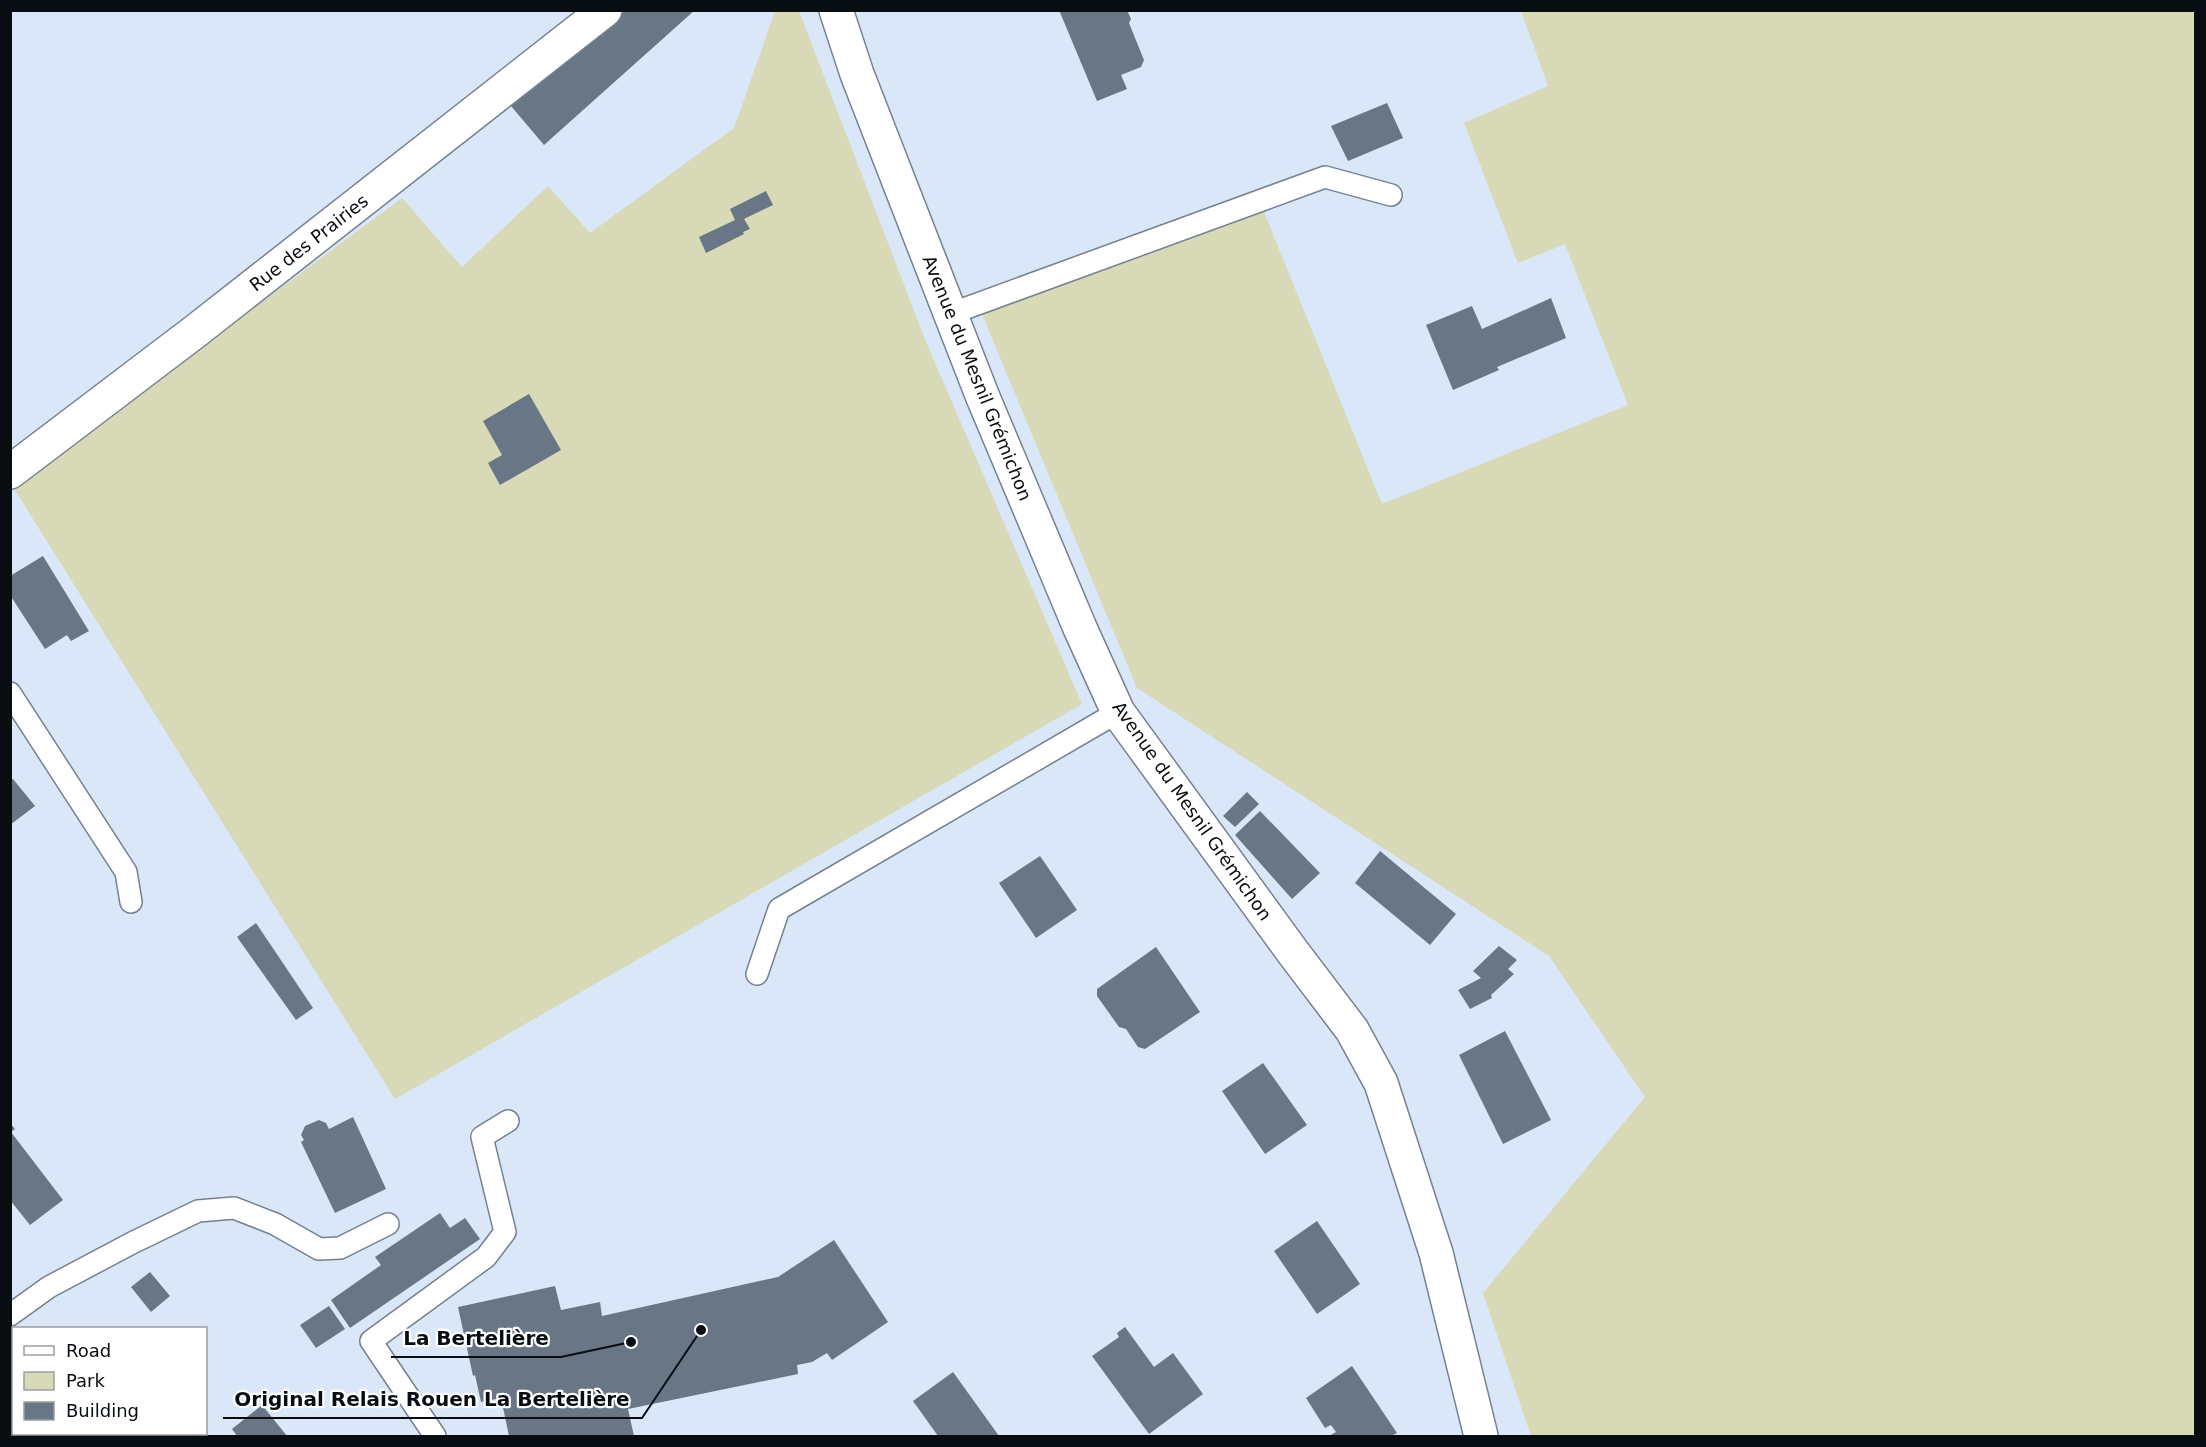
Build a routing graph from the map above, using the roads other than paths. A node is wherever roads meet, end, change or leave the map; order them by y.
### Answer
1 (605, 10) edge
2 (836, 10) edge
3 (1392, 195) dead end
4 (950, 314) junction
5 (10, 472) edge
6 (10, 693) edge
7 (1118, 712) junction
8 (131, 902) dead end
9 (757, 974) dead end
10 (508, 1121) dead end
11 (388, 1224) dead end
12 (10, 1315) edge
13 (435, 1437) edge
14 (1481, 1437) edge

1 - 5 street, Rue des Prairies
2 - 4 street, Avenue du Mesnil Grémichon
3 - 4 lane
4 - 7 street, Avenue du Mesnil Grémichon
6 - 8 lane
7 - 9 lane
7 - 14 street, Avenue du Mesnil Grémichon
10 - 13 lane
11 - 12 lane

